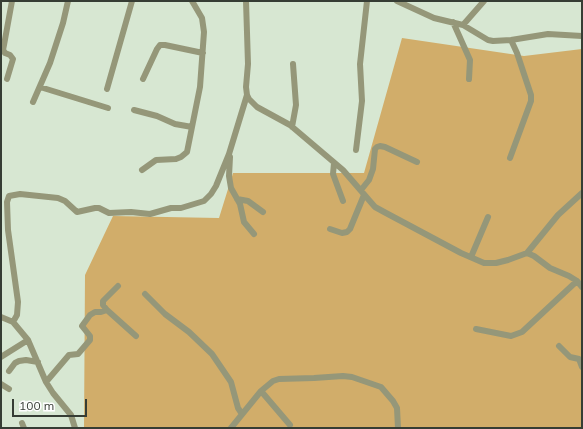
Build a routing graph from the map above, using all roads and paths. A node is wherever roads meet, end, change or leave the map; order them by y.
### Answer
1 (12, 1) edge
2 (68, 1) edge
3 (132, 1) edge
4 (192, 1) edge
5 (246, 1) edge
6 (367, 1) edge
7 (397, 1) edge
8 (484, 1) edge
9 (453, 22) junction
10 (463, 25) junction
11 (582, 36) edge
12 (511, 40) junction
13 (202, 53) junction
14 (294, 64) dead end
15 (7, 79) dead end
16 (143, 79) dead end
17 (469, 79) dead end
18 (40, 87) junction
19 (107, 89) dead end
20 (247, 95) junction
21 (33, 102) dead end
22 (108, 108) dead end
23 (134, 110) dead end
24 (192, 127) junction
25 (292, 127) junction
26 (356, 150) dead end
27 (230, 152) junction
28 (510, 158) dead end
29 (417, 162) dead end
30 (334, 163) junction
31 (142, 170) dead end
32 (362, 193) junction
33 (581, 196) edge
34 (237, 199) junction
35 (343, 201) dead end
36 (263, 212) dead end
37 (488, 217) dead end
38 (330, 229) dead end
39 (254, 234) dead end
40 (527, 253) junction
41 (471, 258) junction
42 (577, 281) junction
43 (118, 286) dead end
44 (582, 287) edge
45 (145, 294) dead end
46 (106, 310) junction
47 (1, 317) edge
48 (13, 322) junction
49 (476, 329) dead end
50 (136, 336) dead end
51 (28, 340) junction
52 (559, 346) dead end
53 (1, 357) edge
54 (38, 362) junction
55 (582, 367) edge
56 (9, 371) dead end
57 (46, 382) junction
58 (1, 384) edge
59 (9, 389) dead end
60 (261, 391) junction
61 (242, 414) junction
62 (290, 425) dead end
63 (75, 428) edge
64 (231, 428) edge
65 (398, 428) edge

1 - 15 street
2 - 18 street
3 - 19 street
4 - 13 street
5 - 20 street
6 - 26 street
7 - 9 street
8 - 10 street
9 - 10 street
9 - 17 street
10 - 12 street
11 - 12 street
12 - 28 street
13 - 16 street
13 - 24 street
14 - 25 street
18 - 21 street
18 - 22 street
20 - 25 street
20 - 27 street
23 - 24 street
24 - 31 street
25 - 30 street
27 - 34 street
27 - 48 street
29 - 32 street
30 - 32 street
30 - 35 street
32 - 38 street
32 - 41 street
33 - 40 street
34 - 36 street
34 - 39 street
37 - 41 street
40 - 41 street
40 - 42 street
42 - 44 street
42 - 49 street
43 - 46 street
45 - 61 street
46 - 50 street
46 - 57 street
47 - 48 street
48 - 51 street
51 - 53 street
51 - 54 street
52 - 55 street
54 - 56 street
54 - 57 street
57 - 63 street
58 - 59 street
60 - 61 street
60 - 62 street
60 - 65 street
61 - 64 street

